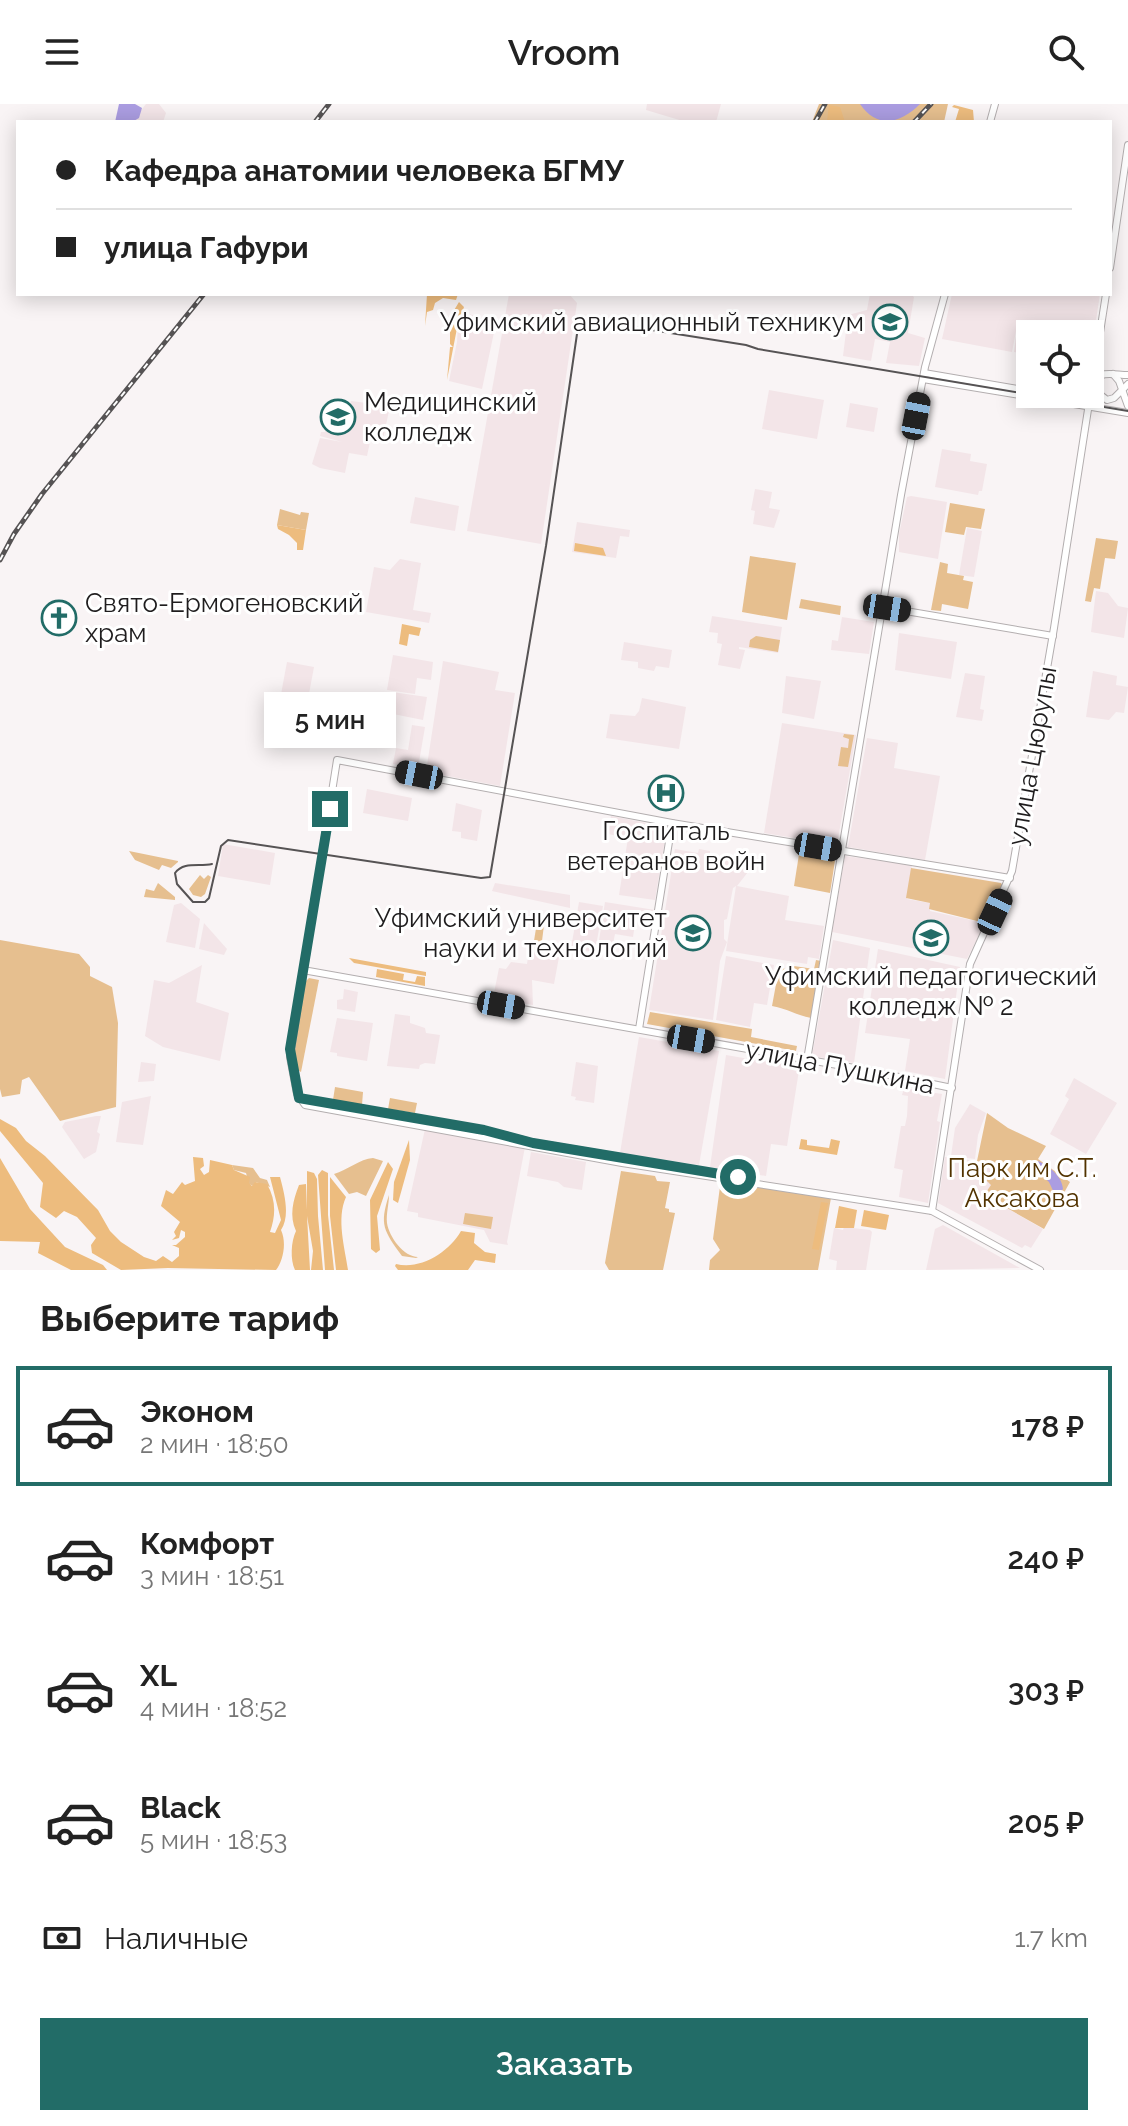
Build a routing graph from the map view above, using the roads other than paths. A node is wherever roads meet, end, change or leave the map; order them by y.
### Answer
1 (1128, 145) edge
2 (1112, 254) edge
3 (944, 296) edge
4 (1106, 296) edge
5 (1102, 320) edge
6 (1104, 370) edge
7 (1110, 374) junction
8 (1104, 375) edge
9 (1128, 375) edge
10 (924, 376) junction
11 (1128, 384) edge
12 (1016, 389) edge
13 (1016, 391) edge
14 (1124, 393) edge
15 (1104, 398) edge
16 (1088, 408) edge
17 (1103, 408) edge
18 (1127, 409) edge
19 (1108, 410) junction
20 (882, 607) junction
21 (1053, 636) junction
22 (672, 823) junction
23 (842, 851) junction
24 (1010, 878) junction
25 (303, 970) junction
26 (639, 1029) junction
27 (807, 1060) junction
28 (952, 1088) junction
29 (933, 1209) junction
30 (1040, 1270) edge
31 (1048, 1270) edge

1 - 2 main road
3 - 10 main road
4 - 5 main road, улица Цюрупы
6 - 7 main road
7 - 8 main road
7 - 9 main road
7 - 14 main road
10 - 12 main road
10 - 13 main road
10 - 20 main road
11 - 14 main road
14 - 15 main road
14 - 18 main road
14 - 19 main road
16 - 21 main road, улица Цюрупы
17 - 19 main road
18 - 19 main road
20 - 21 main road
20 - 23 main road
21 - 24 main road, улица Цюрупы
22 - 23 main road
22 - 25 main road
22 - 26 main road
23 - 24 main road
23 - 27 main road
24 - 28 main road, улица Цюрупы
25 - 26 main road, улица Пушкина
25 - 29 main road
26 - 27 main road, улица Пушкина
27 - 28 main road, улица Пушкина
28 - 29 main road, улица Цюрупы
29 - 30 main road
29 - 31 main road

